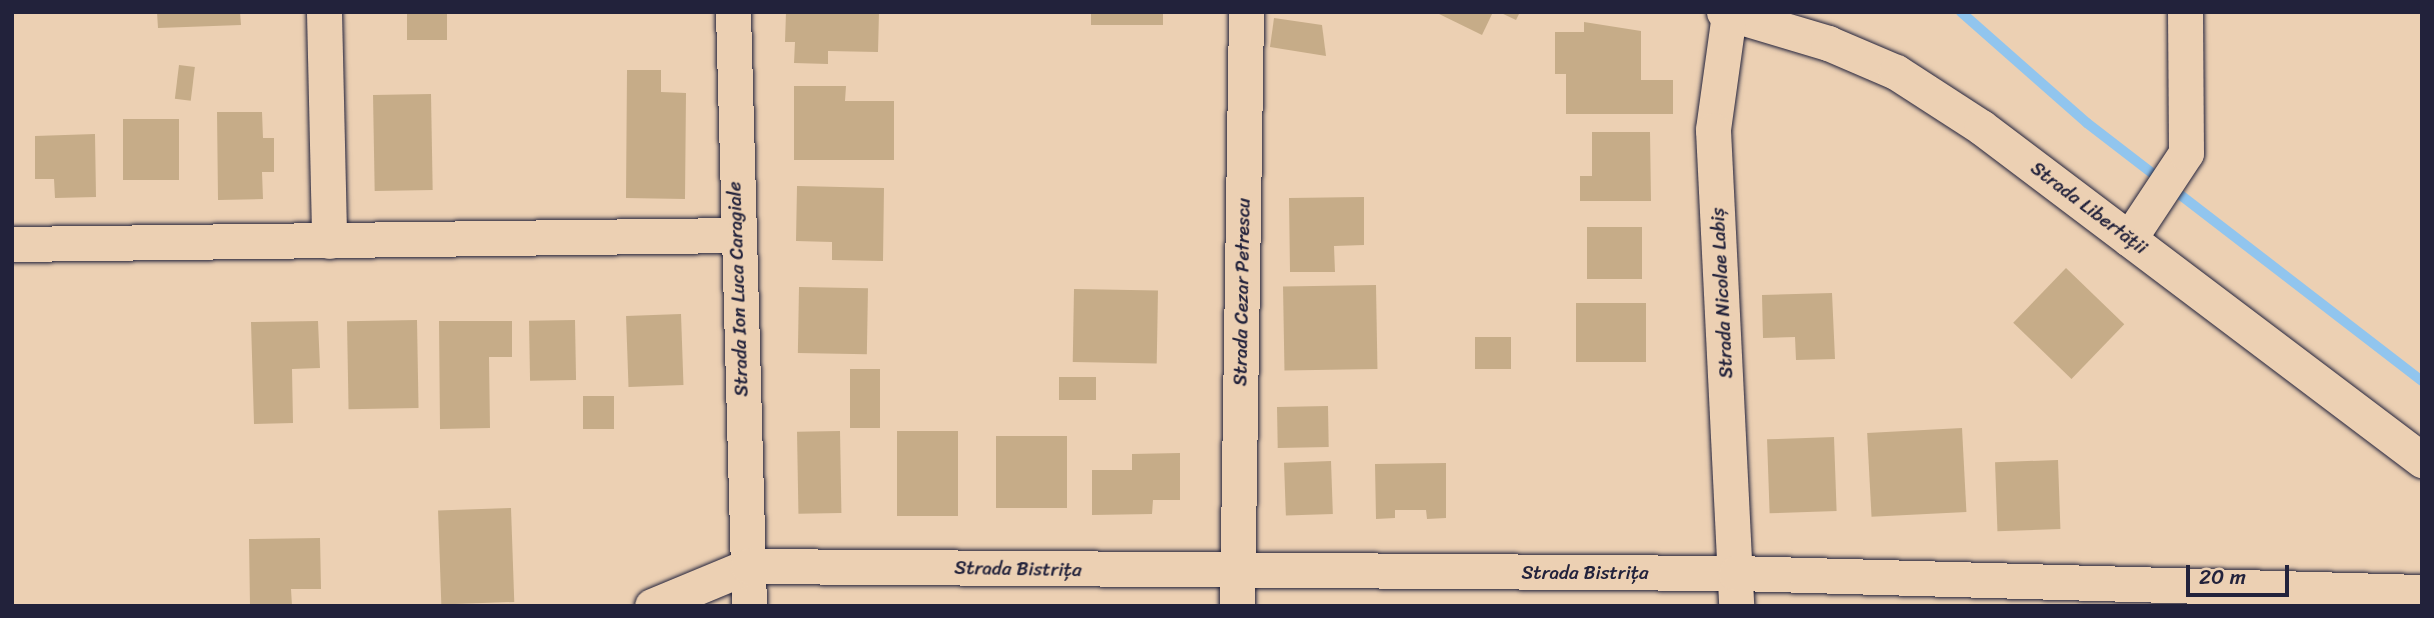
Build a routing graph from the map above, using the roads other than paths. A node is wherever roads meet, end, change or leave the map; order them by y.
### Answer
1 (324, 12) edge
2 (733, 12) edge
3 (1246, 12) edge
4 (2185, 12) edge
5 (1727, 13) edge
6 (736, 235) junction
7 (2129, 239) junction
8 (329, 241) junction
9 (12, 244) edge
10 (2422, 460) edge
11 (748, 565) junction
12 (1237, 589) edge
13 (1736, 589) edge
14 (2422, 592) edge
15 (652, 606) edge
16 (749, 606) edge

1 - 8 street
2 - 6 street, Strada Ion Luca Caragiale
3 - 12 street, Strada Cezar Petrescu
4 - 7 street
5 - 7 street, Strada Libertății
5 - 13 street, Strada Nicolae Labiș
6 - 8 street
6 - 11 street, Strada Ion Luca Caragiale
7 - 10 street, Strada Libertății
8 - 9 street
11 - 12 street, Strada Bistrița
11 - 15 street
11 - 16 street, Strada Ion Luca Caragiale
12 - 13 street, Strada Bistrița
13 - 14 street, Strada Bistrița

